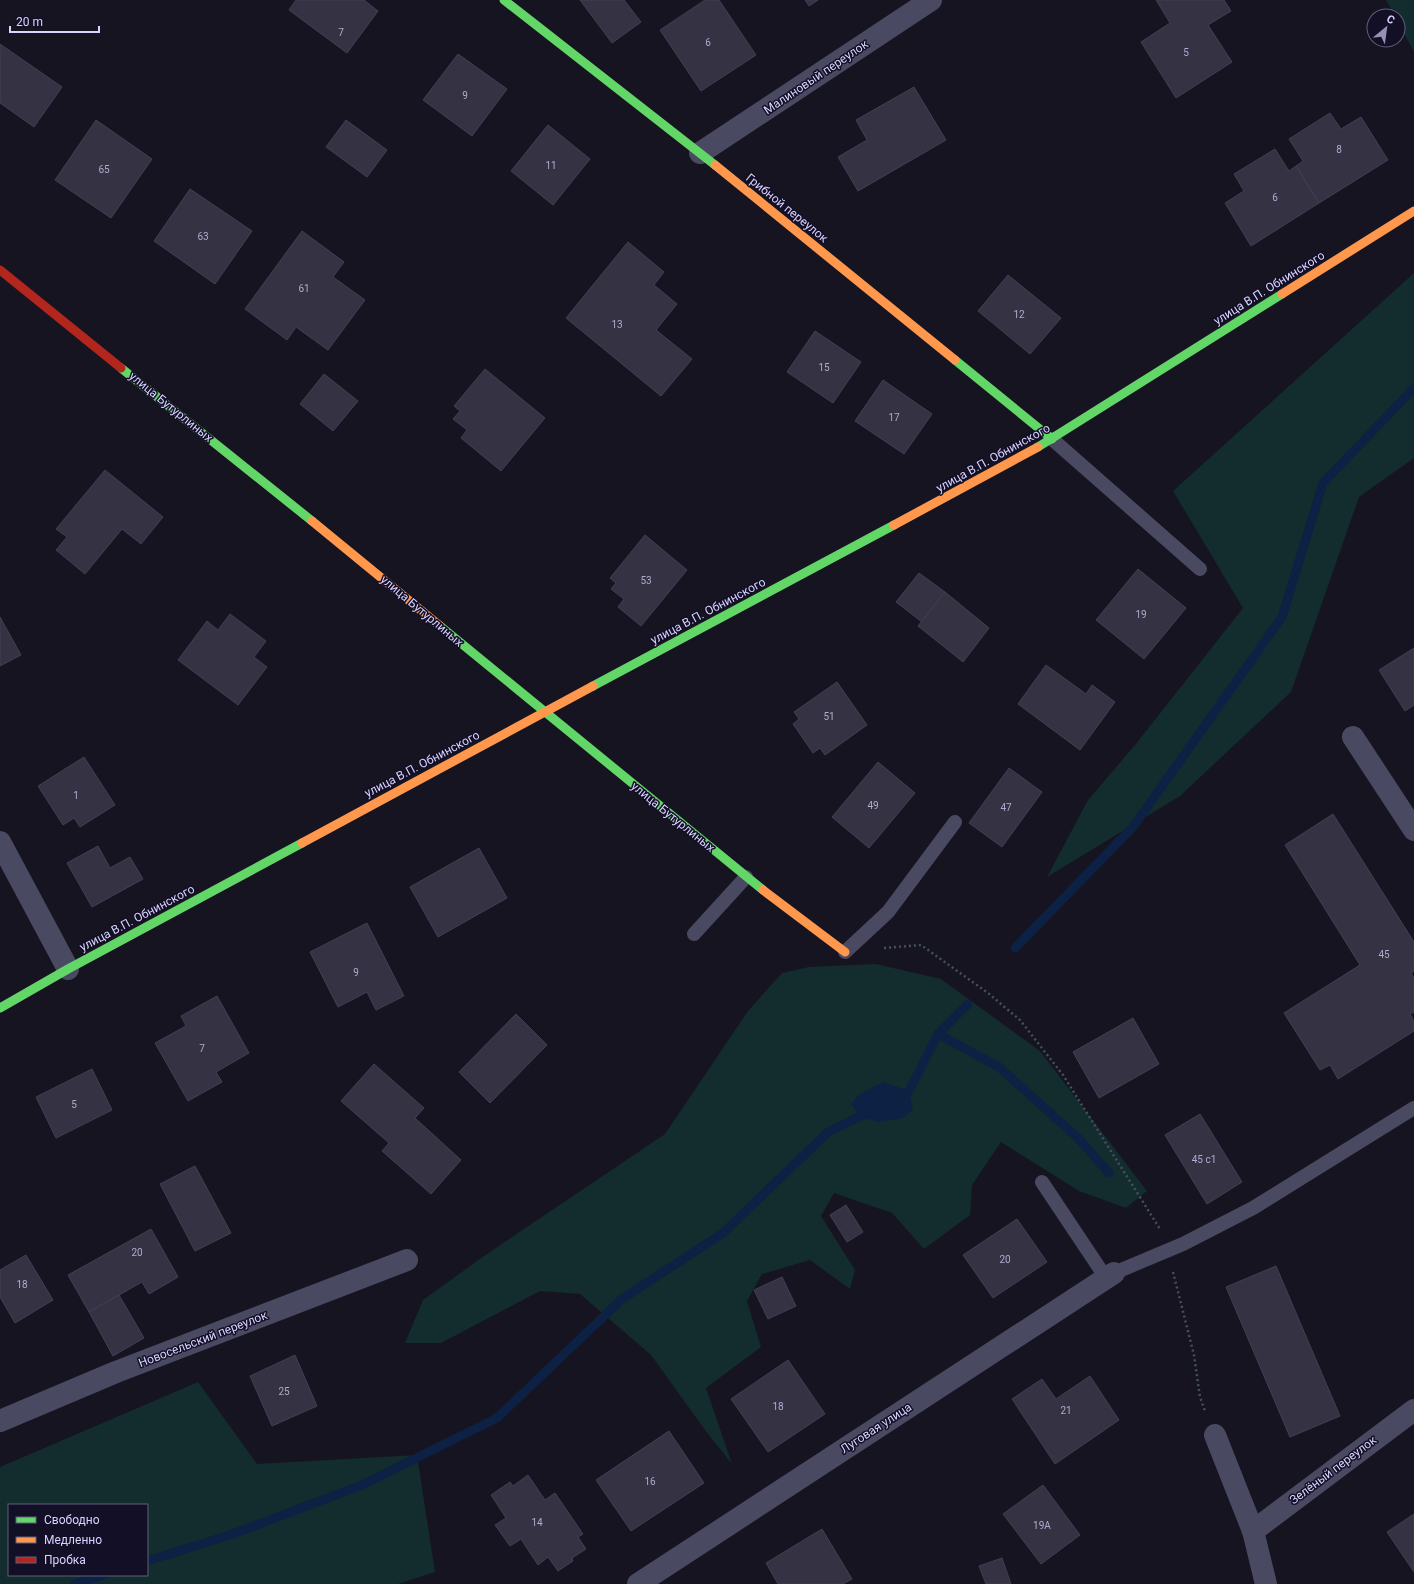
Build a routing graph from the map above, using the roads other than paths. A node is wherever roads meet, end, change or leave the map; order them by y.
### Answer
1 (504, 0) edge
2 (931, 0) edge
3 (700, 153) junction
4 (1414, 211) edge
5 (0, 270) edge
6 (1052, 439) junction
7 (1200, 568) dead end
8 (544, 712) junction
9 (1353, 737) dead end
10 (955, 822) dead end
11 (1414, 830) edge
12 (0, 842) edge
13 (746, 877) junction
14 (694, 934) dead end
15 (846, 952) joint
16 (68, 969) junction
17 (0, 1008) edge
18 (1414, 1108) edge
19 (1042, 1182) dead end
20 (407, 1260) dead end
21 (1110, 1276) junction
22 (1414, 1410) edge
23 (0, 1421) edge
24 (1214, 1435) road end
25 (1253, 1531) junction
26 (638, 1584) edge
27 (1266, 1584) edge

1 - 3 street, Грибной переулок
2 - 3 street, Малиновый переулок
3 - 6 street, Грибной переулок
4 - 6 street, улица В.П. Обнинского
5 - 8 street, улица Бутурлиных
6 - 7 lane
6 - 8 street, улица В.П. Обнинского
8 - 13 street, улица Бутурлиных
8 - 16 street, улица В.П. Обнинского
9 - 11 street
10 - 15 lane
12 - 16 street
13 - 14 lane
13 - 15 street, улица Бутурлиных
16 - 17 street, улица В.П. Обнинского
18 - 21 lane
19 - 21 lane
20 - 23 street, Новосельский переулок
21 - 26 street, Луговая улица
22 - 25 street, Зелёный переулок
24 - 25 street
25 - 27 street

